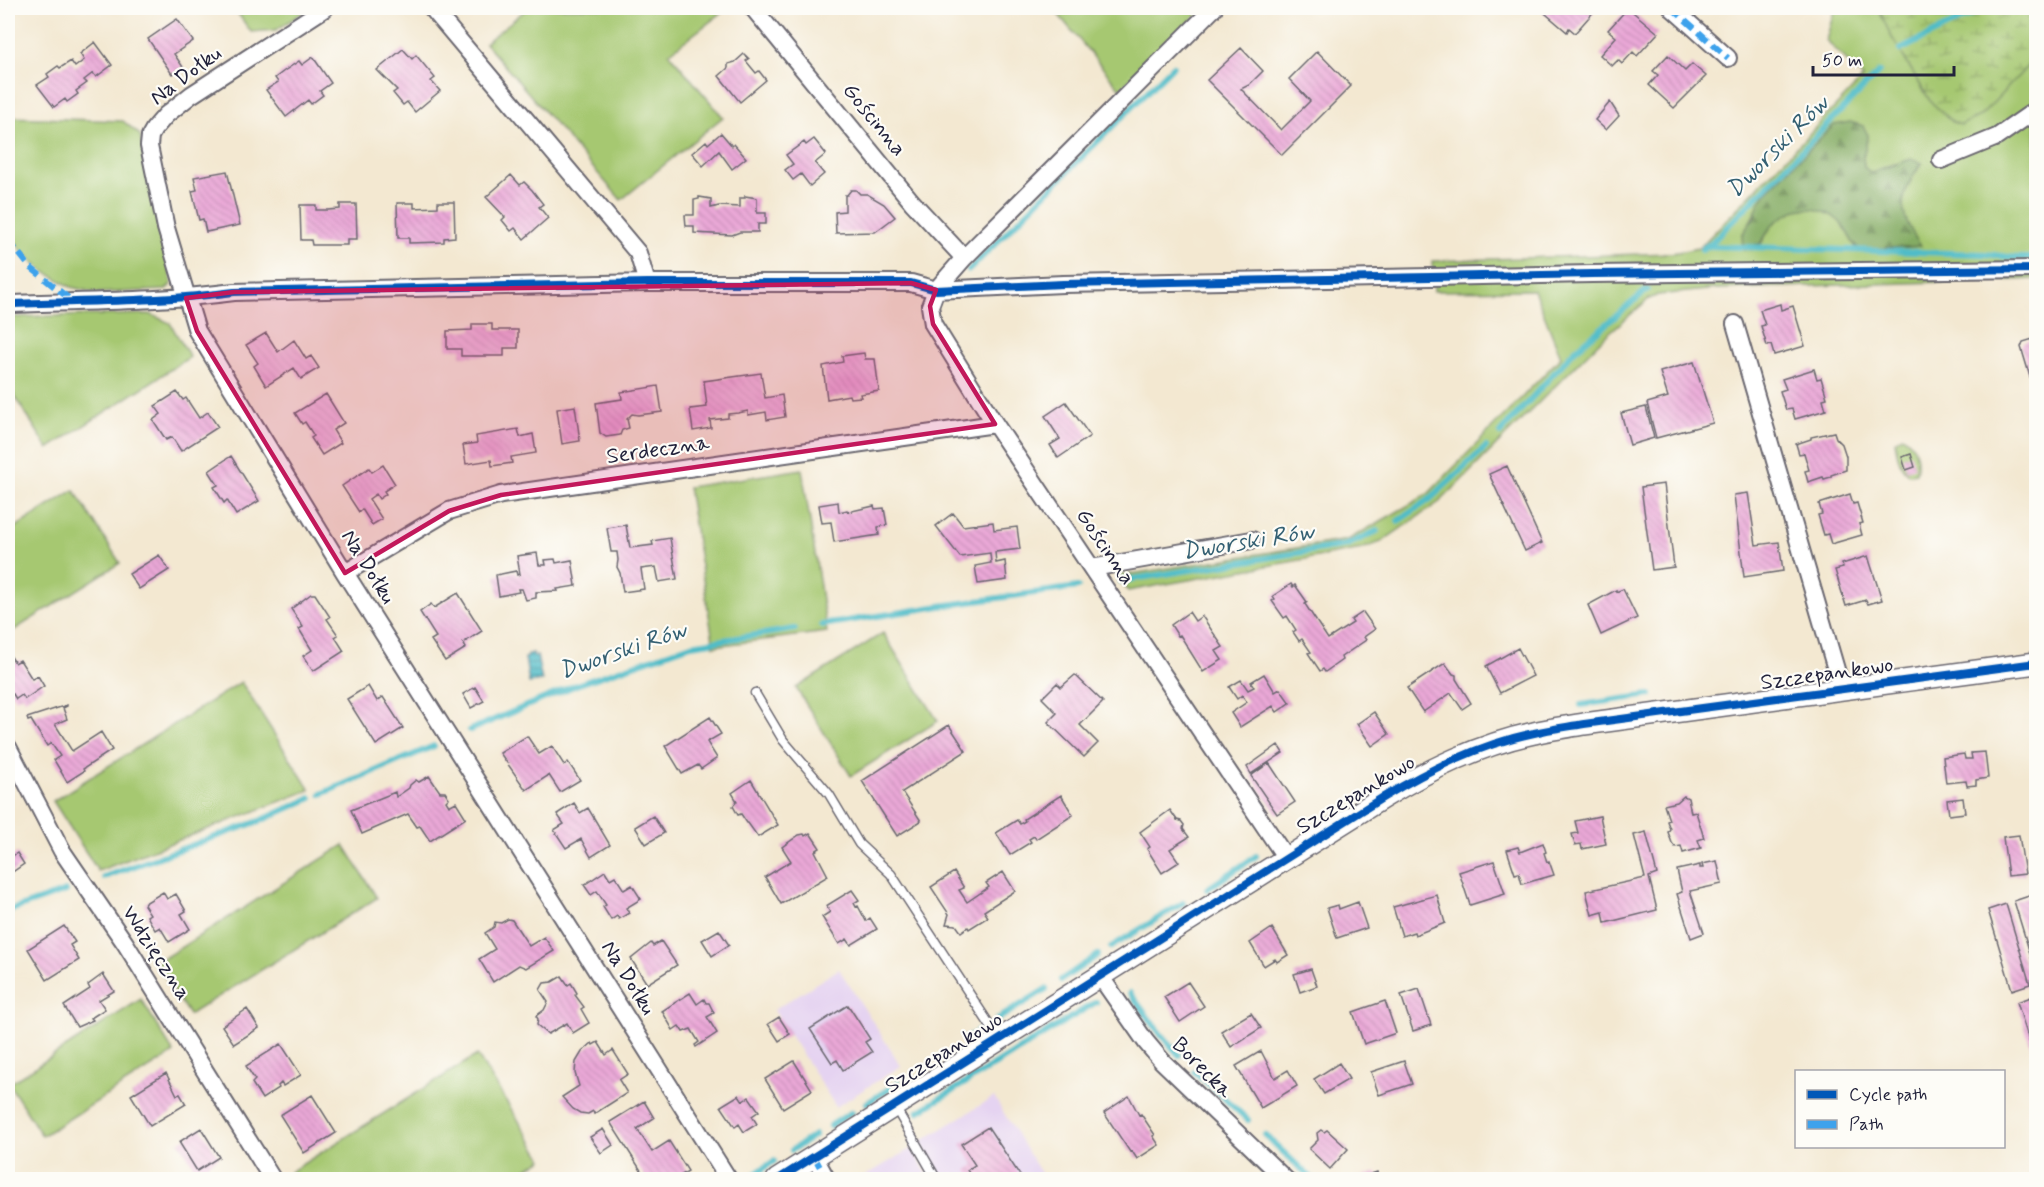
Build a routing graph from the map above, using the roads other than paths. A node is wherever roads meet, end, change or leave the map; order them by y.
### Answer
1 (325, 8) edge
2 (432, 8) edge
3 (753, 8) edge
4 (1214, 8) edge
5 (1672, 8) edge
6 (1728, 58) dead end
7 (2037, 110) edge
8 (1941, 160) dead end
9 (964, 258) junction
10 (2037, 269) edge
11 (647, 283) junction
12 (936, 290) junction
13 (186, 298) junction
14 (8, 304) edge
15 (1735, 324) dead end
16 (995, 424) junction
17 (1252, 540) dead end
18 (1092, 568) junction
19 (345, 573) junction
20 (2037, 663) edge
21 (1842, 690) junction
22 (755, 693) dead end
23 (8, 747) edge
24 (1286, 858) junction
25 (1100, 976) junction
26 (999, 1039) junction
27 (894, 1106) junction
28 (814, 1156) junction
29 (273, 1179) edge
30 (729, 1179) edge
31 (777, 1179) edge
32 (827, 1179) edge
33 (937, 1179) edge
34 (1286, 1179) edge

1 - 13 street, Na Dołku
2 - 11 street
3 - 9 street, Gościnna
4 - 9 street
5 - 6 street
7 - 8 street
9 - 12 street
10 - 12 street
11 - 12 street
11 - 13 street
12 - 16 street, Gościnna
13 - 14 street
13 - 19 street, Na Dołku
15 - 21 street
16 - 18 street, Gościnna
16 - 19 street, Serdeczna
17 - 18 street
18 - 24 street, Gościnna
19 - 30 street, Na Dołku
20 - 21 street, Szczepankowo
21 - 24 street, Szczepankowo
22 - 26 lane
23 - 29 street, Wdzięczna
24 - 25 street, Szczepankowo
25 - 26 street, Szczepankowo
25 - 34 street, Borecka
26 - 27 street, Szczepankowo
27 - 28 street, Szczepankowo
27 - 33 lane
28 - 31 street, Szczepankowo
28 - 32 street

